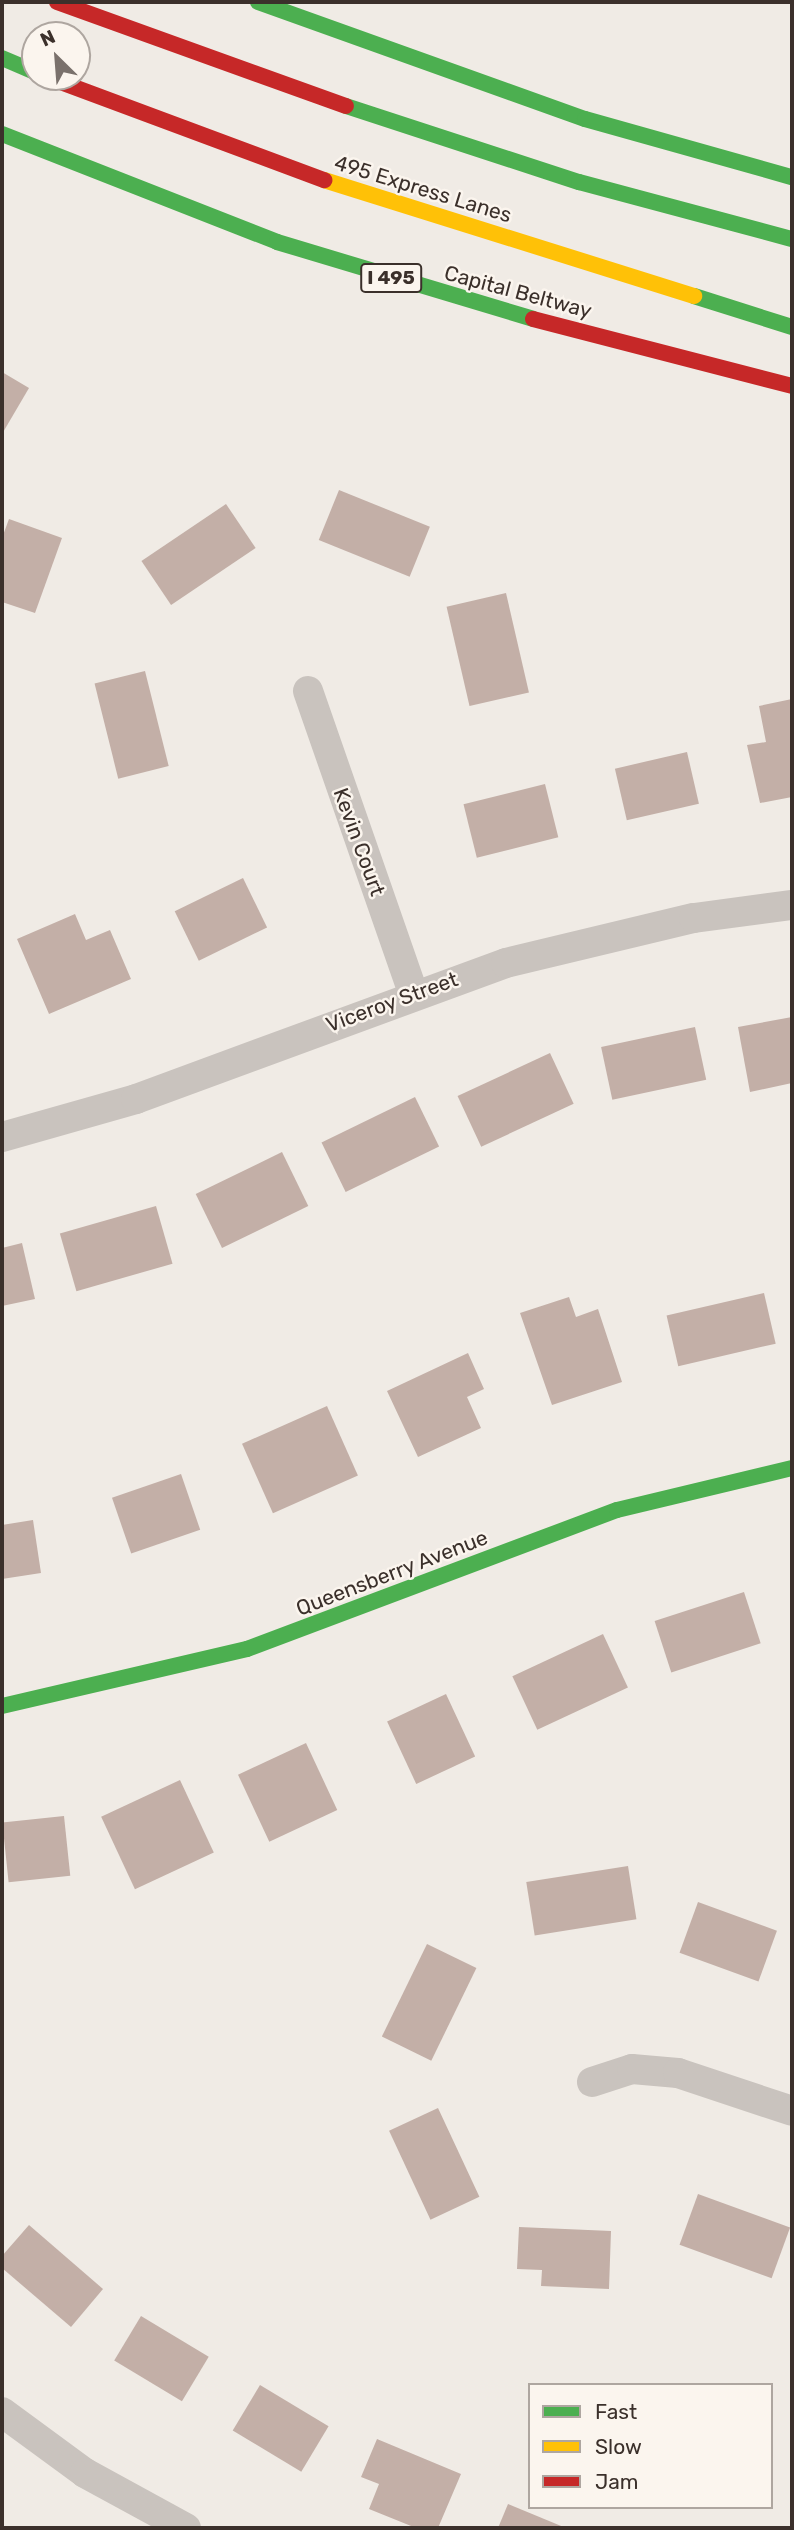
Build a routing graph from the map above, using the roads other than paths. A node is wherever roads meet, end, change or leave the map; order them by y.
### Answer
1 (57, 2) edge
2 (258, 2) edge
3 (2, 58) edge
4 (21, 66) edge
5 (82, 91) edge
6 (2, 134) edge
7 (792, 177) edge
8 (792, 239) edge
9 (792, 327) edge
10 (792, 386) edge
11 (308, 691) dead end
12 (792, 905) edge
13 (413, 992) junction
14 (2, 1137) edge
15 (792, 1468) edge
16 (2, 1706) edge
17 (592, 2082) dead end
18 (792, 2111) edge
19 (2, 2412) edge
20 (186, 2528) edge

1 - 8 main road
2 - 7 main road
3 - 4 main road
5 - 9 main road, 495 Express Lanes
6 - 10 main road, Capital Beltway / I 495
11 - 13 street, Kevin Court
12 - 13 street, Viceroy Street
13 - 14 street, Viceroy Street
15 - 16 main road, Queensberry Avenue
17 - 18 street
19 - 20 street

